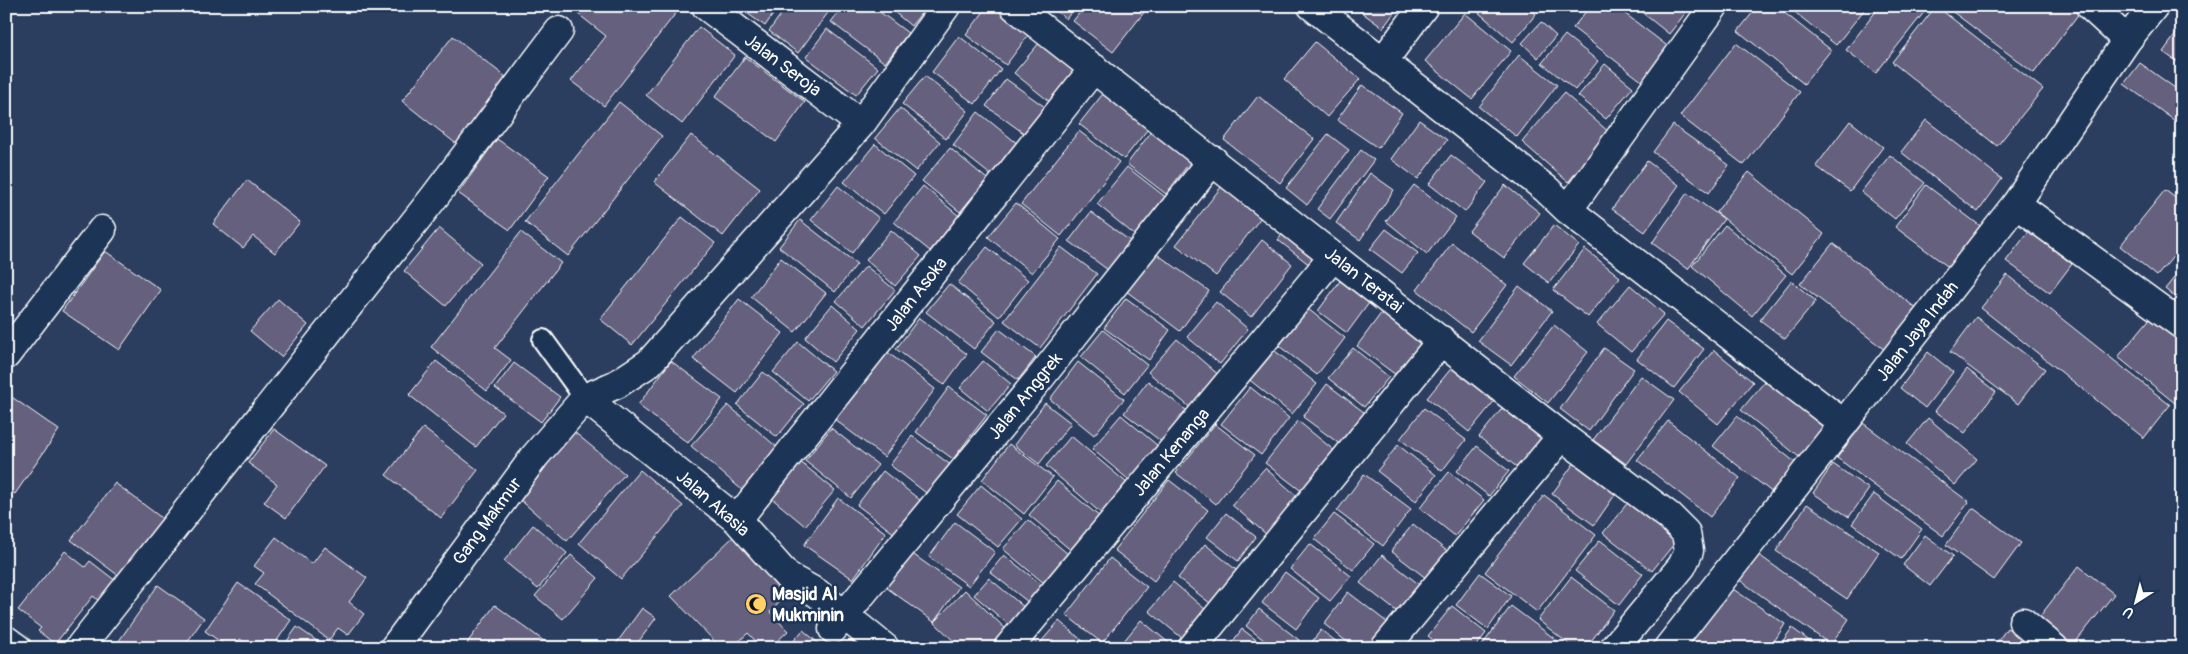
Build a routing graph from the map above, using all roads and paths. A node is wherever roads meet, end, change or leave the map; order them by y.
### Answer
1 (706, 6) edge
2 (946, 6) edge
3 (1014, 6) edge
4 (1312, 6) edge
5 (1424, 6) edge
6 (1714, 6) edge
7 (2090, 6) edge
8 (2154, 6) edge
9 (559, 31) dead end
10 (2127, 40) junction
11 (1384, 60) junction
12 (1094, 68) junction
13 (861, 124) junction
14 (1213, 160) junction
15 (2016, 204) junction
16 (1568, 210) junction
17 (102, 230) dead end
18 (1333, 257) junction
19 (2182, 325) edge
20 (543, 340) dead end
21 (1442, 340) junction
22 (6, 355) edge
23 (585, 398) junction
24 (1844, 424) junction
25 (1562, 436) junction
26 (737, 520) junction
27 (788, 577) junction
28 (838, 622) junction
29 (2024, 622) dead end
30 (6, 640) edge
31 (17, 648) edge
32 (79, 648) edge
33 (394, 648) edge
34 (856, 648) edge
35 (885, 648) edge
36 (1008, 648) edge
37 (1192, 648) edge
38 (1385, 648) edge
39 (1614, 648) edge
40 (1668, 648) edge
41 (2054, 648) edge

1 - 13 street, Jalan Seroja
2 - 13 street
3 - 12 street, Jalan Teratai
4 - 11 street
5 - 11 street
6 - 16 street
7 - 10 street
8 - 10 street, Jalan Jaya Indah
9 - 32 street
10 - 15 street, Jalan Jaya Indah
11 - 16 street
12 - 14 street, Jalan Teratai
12 - 26 street, Jalan Asoka
13 - 23 street
14 - 18 street, Jalan Teratai
14 - 28 street, Jalan Anggrek
15 - 19 street
15 - 24 street, Jalan Jaya Indah
16 - 24 street
17 - 22 street
18 - 21 street, Jalan Teratai
18 - 36 street, Jalan Kenanga
20 - 23 lane
21 - 25 street, Jalan Teratai
21 - 37 street
23 - 26 street, Jalan Akasia
23 - 33 street, Gang Makmur
24 - 40 street, Jalan Jaya Indah
25 - 38 street
25 - 39 street, Jalan Teratai
26 - 27 street, Jalan Akasia
27 - 28 street, Jalan Akasia
27 - 28 street, Jalan Akasia
28 - 34 street, Jalan Akasia
28 - 35 street, Jalan Akasia
29 - 41 street
30 - 31 street

